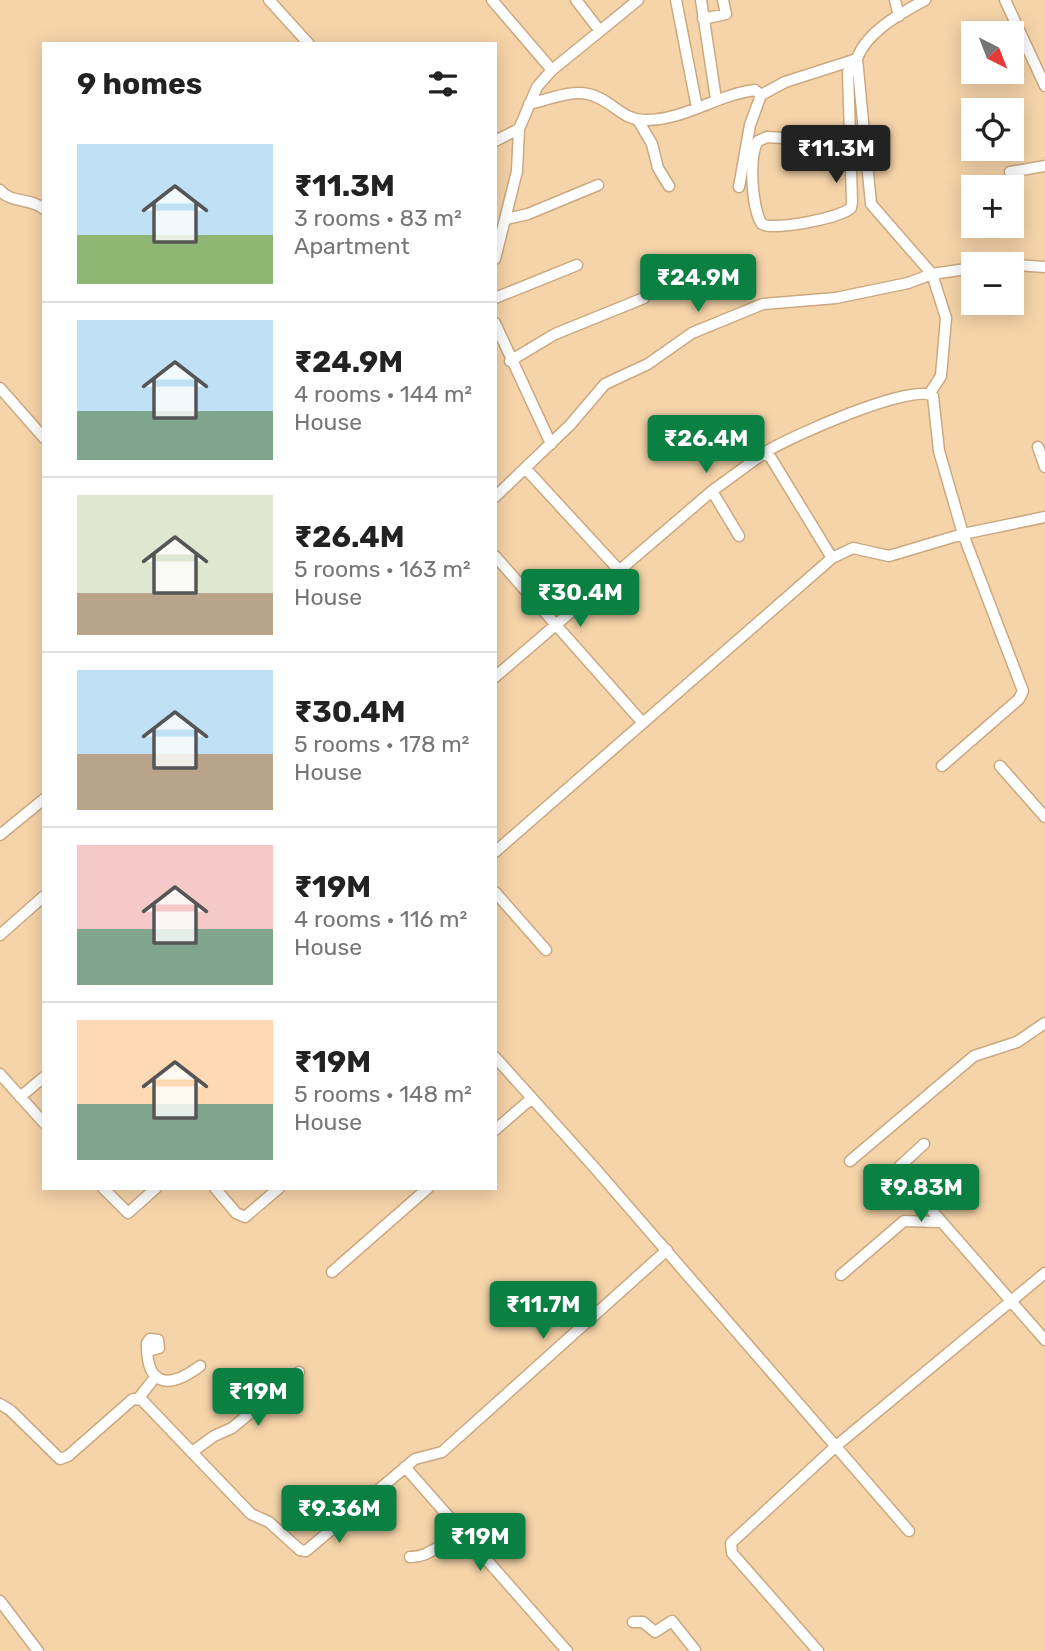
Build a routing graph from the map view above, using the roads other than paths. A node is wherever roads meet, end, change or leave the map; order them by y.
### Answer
1 (269, 0) edge
2 (492, 0) edge
3 (576, 0) edge
4 (638, 0) edge
5 (676, 0) edge
6 (701, 0) edge
7 (723, 0) edge
8 (895, 0) edge
9 (925, 0) edge
10 (1005, 0) edge
11 (899, 16) junction
12 (703, 19) junction
13 (600, 31) junction
14 (307, 42) edge
15 (857, 64) junction
16 (552, 70) junction
17 (1045, 86) edge
18 (761, 95) junction
19 (716, 99) junction
20 (529, 104) junction
21 (697, 108) junction
22 (638, 120) junction
23 (519, 129) junction
24 (497, 140) edge
25 (849, 142) junction
26 (1045, 166) edge
27 (1010, 172) dead end
28 (598, 185) dead end
29 (669, 186) dead end
30 (739, 187) dead end
31 (0, 190) edge
32 (42, 208) edge
33 (506, 219) junction
34 (497, 252) edge
35 (577, 265) dead end
36 (1024, 266) edge
37 (1045, 267) edge
38 (961, 270) edge
39 (932, 274) junction
40 (497, 297) edge
41 (644, 298) dead end
42 (497, 328) edge
43 (510, 361) junction
44 (0, 388) edge
45 (930, 393) junction
46 (42, 436) edge
47 (551, 444) junction
48 (1038, 447) dead end
49 (764, 453) junction
50 (1045, 467) edge
51 (525, 468) junction
52 (712, 491) junction
53 (497, 495) edge
54 (1045, 517) edge
55 (962, 534) junction
56 (739, 536) dead end
57 (497, 558) edge
58 (832, 558) junction
59 (618, 569) junction
60 (555, 623) junction
61 (497, 675) edge
62 (642, 722) junction
63 (942, 766) dead end
64 (1000, 766) dead end
65 (42, 801) edge
66 (1045, 817) edge
67 (2, 831) edge
68 (497, 850) edge
69 (497, 893) edge
70 (42, 899) edge
71 (0, 935) edge
72 (546, 950) dead end
73 (1045, 1023) edge
74 (497, 1059) edge
75 (0, 1074) edge
76 (42, 1079) edge
77 (20, 1097) junction
78 (532, 1098) junction
79 (42, 1121) edge
80 (497, 1128) edge
81 (924, 1144) dead end
82 (850, 1161) dead end
83 (105, 1190) edge
84 (154, 1190) edge
85 (217, 1190) edge
86 (277, 1190) edge
87 (426, 1190) edge
88 (939, 1222) junction
89 (667, 1250) junction
90 (332, 1272) dead end
91 (1045, 1273) edge
92 (841, 1275) dead end
93 (1011, 1300) junction
94 (1045, 1340) edge
95 (148, 1351) dead end
96 (200, 1366) dead end
97 (299, 1372) dead end
98 (156, 1376) junction
99 (138, 1399) junction
100 (0, 1405) edge
101 (836, 1446) junction
102 (192, 1452) junction
103 (405, 1467) junction
104 (909, 1531) dead end
105 (470, 1537) junction
106 (410, 1557) dead end
107 (0, 1601) edge
108 (633, 1622) dead end
109 (38, 1651) edge
110 (567, 1651) edge
111 (696, 1651) edge
112 (818, 1651) edge

1 - 14 street
2 - 16 street
3 - 13 street
4 - 13 street
5 - 21 street
6 - 12 street
7 - 12 street
8 - 11 street
9 - 11 street
10 - 17 street
11 - 15 street
12 - 19 street
13 - 16 street
15 - 18 street
15 - 25 street
15 - 39 street
16 - 20 street
18 - 19 street
18 - 30 street
19 - 21 street
20 - 22 street
20 - 23 street
21 - 22 street
22 - 29 street
23 - 24 street
23 - 33 street
25 - 25 street
26 - 27 street
28 - 33 street
31 - 32 street
33 - 34 street
35 - 40 street
36 - 37 street
38 - 39 street
39 - 45 street
39 - 47 street
41 - 43 street
42 - 43 street
43 - 47 street
44 - 46 street
45 - 49 street
45 - 55 street
47 - 51 street
48 - 50 street
49 - 52 street
49 - 58 street
51 - 53 street
51 - 59 street
52 - 56 street
52 - 59 street
54 - 55 street
55 - 58 street
55 - 63 street
57 - 60 street
58 - 62 street
59 - 60 street
60 - 61 street
60 - 62 street
62 - 68 street
64 - 66 street
65 - 67 street
69 - 72 street
70 - 71 street
73 - 82 street
74 - 78 street
75 - 77 street
76 - 77 street
77 - 79 street
78 - 80 street
78 - 89 street
81 - 88 street
83 - 84 street
85 - 86 street
87 - 90 street
88 - 92 street
88 - 93 street
89 - 101 street
89 - 103 street
91 - 93 street
93 - 94 street
93 - 101 street
95 - 98 street
96 - 98 street
97 - 102 street
98 - 99 street
99 - 100 street
99 - 102 street
101 - 104 street
101 - 112 street
102 - 103 street
103 - 105 street
105 - 106 street
105 - 110 street
107 - 109 street
108 - 111 street

